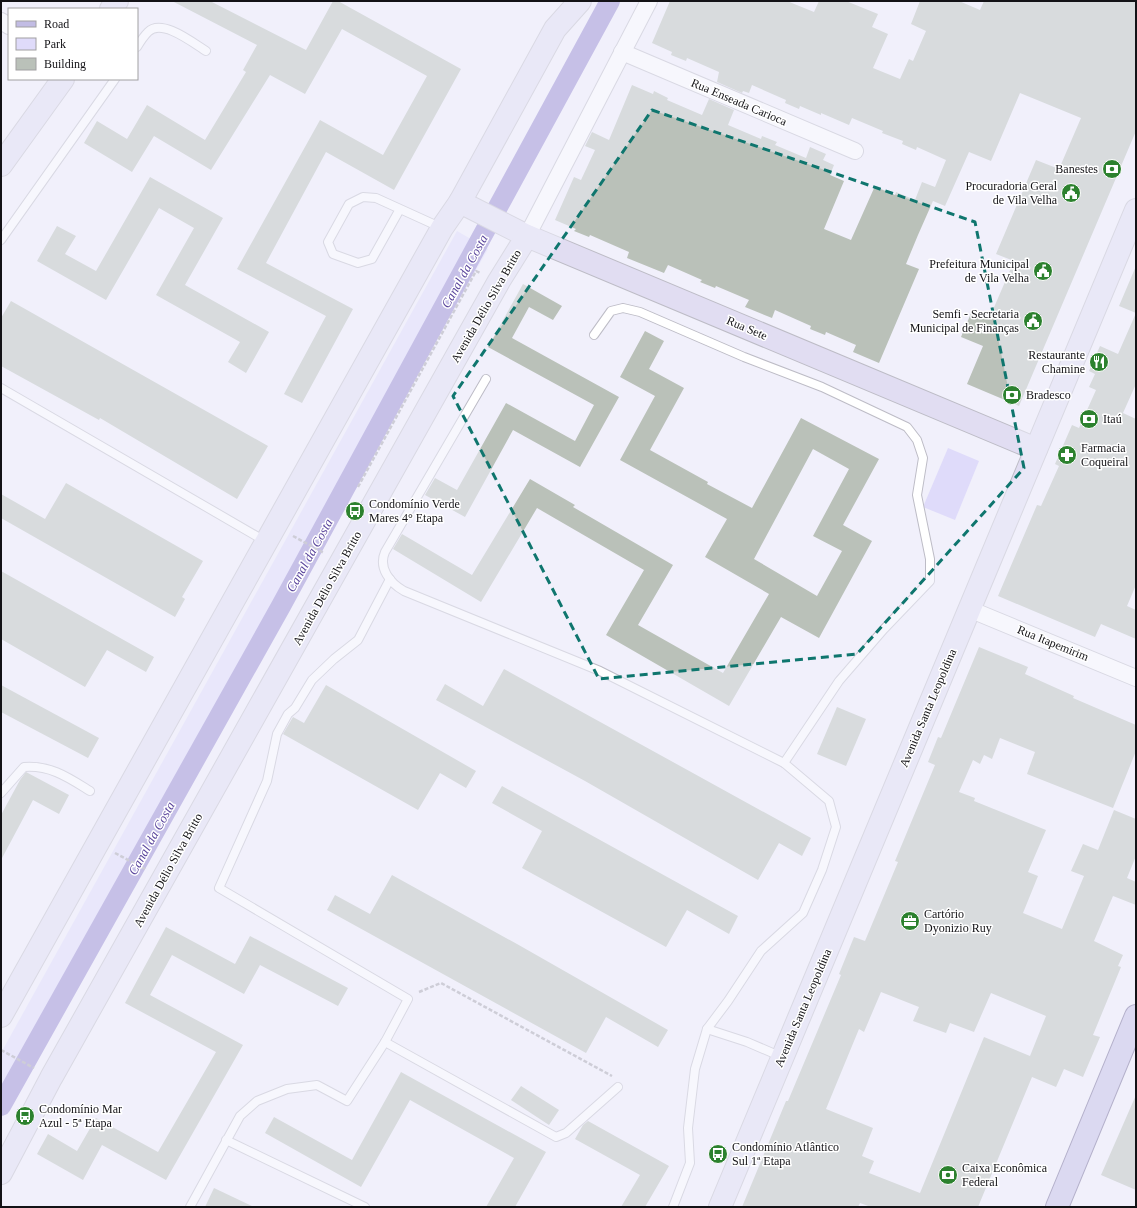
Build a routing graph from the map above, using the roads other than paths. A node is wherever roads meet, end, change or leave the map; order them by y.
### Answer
1 (649, 1) edge
2 (572, 3) edge
3 (138, 46) edge
4 (206, 50) dead end
5 (622, 52) junction
6 (61, 80) edge
7 (113, 80) edge
8 (855, 151) dead end
9 (1, 165) edge
10 (469, 207) junction
11 (400, 208) junction
12 (1136, 210) edge
13 (442, 228) junction
14 (527, 236) junction
15 (1, 240) edge
16 (594, 335) dead end
17 (486, 378) dead end
18 (1, 388) edge
19 (1036, 450) junction
20 (267, 542) junction
21 (390, 579) junction
22 (969, 609) junction
23 (1136, 678) edge
24 (784, 763) junction
25 (90, 792) dead end
26 (1, 793) edge
27 (1, 1016) edge
28 (1136, 1016) edge
29 (707, 1029) junction
30 (385, 1042) junction
31 (782, 1057) junction
32 (618, 1087) dead end
33 (226, 1140) junction
34 (1, 1172) edge
35 (190, 1207) edge
36 (365, 1207) edge
37 (673, 1207) edge
38 (720, 1207) edge
39 (1057, 1207) edge

1 - 5 street, Avenida Délio Silva Britto
2 - 10 main road
3 - 4 lane
5 - 8 street, Rua Enseada Carioca
5 - 14 street, Avenida Délio Silva Britto
6 - 9 main road
7 - 15 lane
10 - 13 main road
10 - 14 main road, Rua Sete
11 - 11 lane
11 - 13 lane
12 - 19 main road, Avenida Santa Leopoldina
13 - 20 main road
14 - 19 main road, Rua Sete
14 - 34 main road, Avenida Délio Silva Britto
16 - 24 lane
17 - 21 lane
18 - 20 lane
19 - 22 main road, Avenida Santa Leopoldina
20 - 27 main road
21 - 24 lane
21 - 30 lane
22 - 23 street, Rua Itapemirim
22 - 31 main road, Avenida Santa Leopoldina
24 - 29 lane
25 - 26 lane
28 - 39 main road
29 - 31 lane
29 - 37 lane
30 - 32 lane
30 - 33 lane
31 - 38 main road, Avenida Santa Leopoldina
33 - 35 lane
33 - 36 lane

